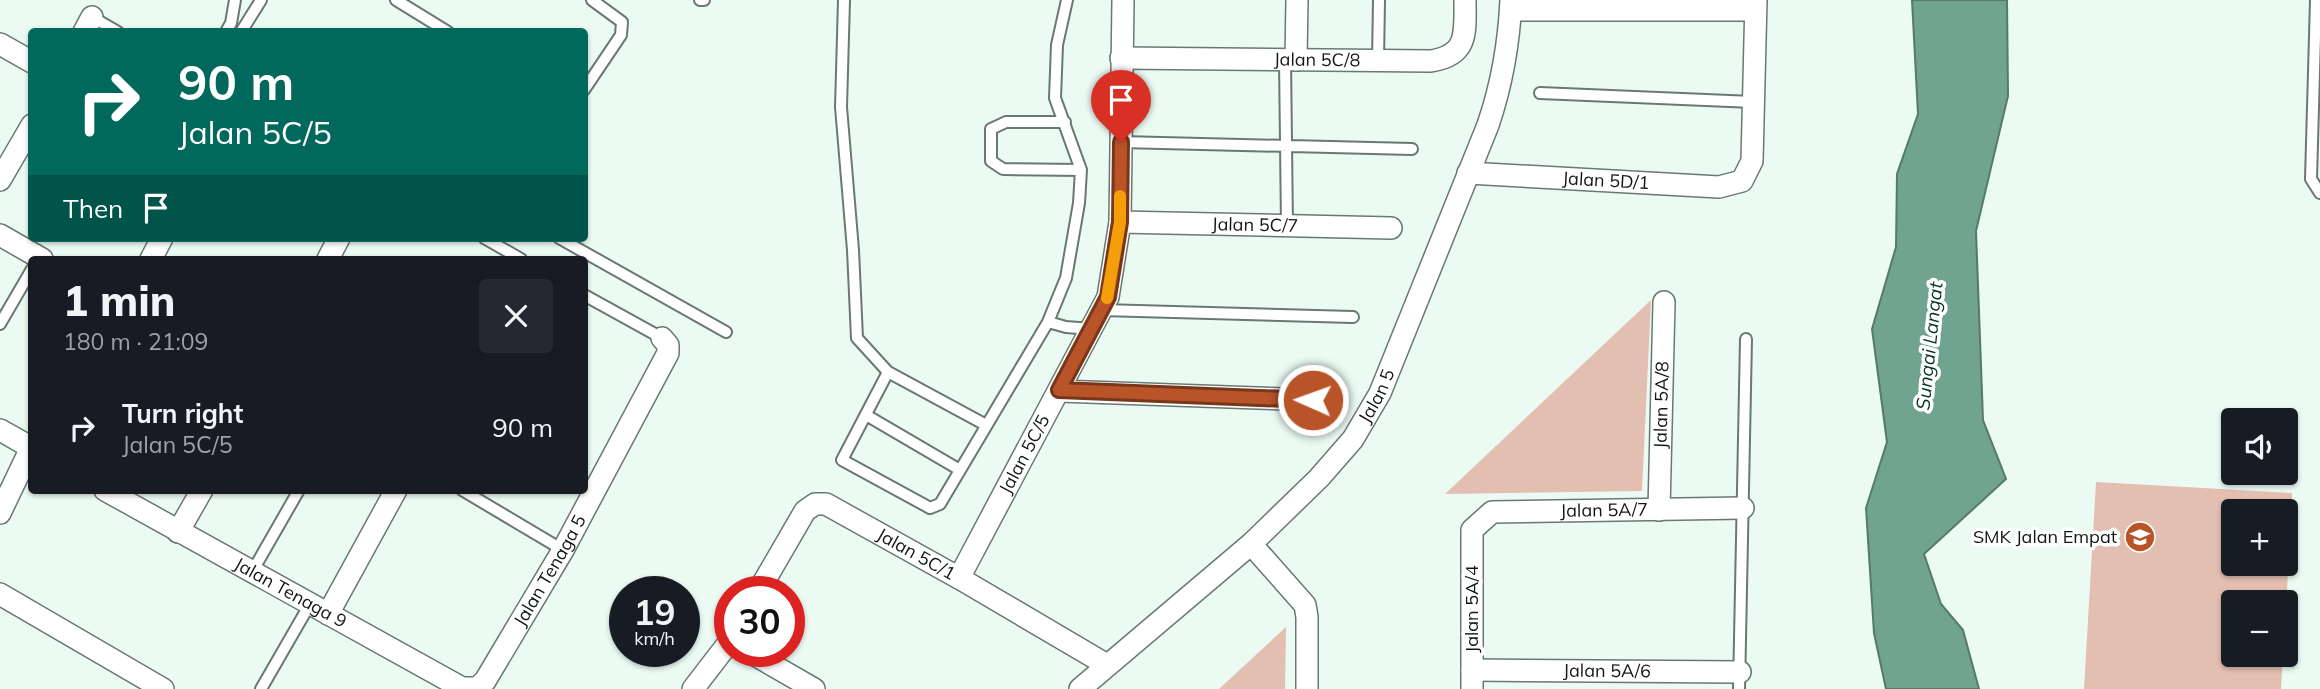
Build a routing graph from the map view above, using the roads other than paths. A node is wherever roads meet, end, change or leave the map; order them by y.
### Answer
1 (235, 0) edge
2 (261, 0) edge
3 (396, 0) edge
4 (592, 0) edge
5 (844, 0) edge
6 (1067, 0) edge
7 (1123, 0) edge
8 (1297, 0) edge
9 (1379, 0) edge
10 (1465, 0) edge
11 (2316, 0) edge
12 (1511, 5) edge
13 (1756, 5) edge
14 (228, 28) edge
15 (244, 28) edge
16 (442, 28) edge
17 (0, 44) edge
18 (1121, 58) junction
19 (28, 60) edge
20 (1291, 60) junction
21 (1378, 61) junction
22 (588, 84) edge
23 (1540, 93) dead end
24 (1753, 102) junction
25 (1065, 122) junction
26 (28, 132) edge
27 (1121, 142) junction
28 (1286, 144) junction
29 (1412, 149) dead end
30 (1081, 170) junction
31 (1468, 173) junction
32 (0, 180) edge
33 (2320, 193) edge
34 (1120, 222) junction
35 (1287, 226) junction
36 (1391, 228) dead end
37 (0, 235) edge
38 (491, 242) edge
39 (566, 242) edge
40 (30, 256) edge
41 (516, 256) edge
42 (28, 276) edge
43 (588, 297) edge
44 (1664, 302) dead end
45 (1102, 310) junction
46 (1353, 317) dead end
47 (1048, 322) junction
48 (0, 324) edge
49 (726, 332) dead end
50 (1088, 335) junction
51 (662, 338) joint
52 (1746, 339) dead end
53 (888, 372) junction
54 (1059, 390) junction
55 (1313, 400) dead end
56 (866, 415) junction
57 (986, 425) junction
58 (0, 430) edge
59 (28, 446) edge
60 (28, 454) edge
61 (960, 470) junction
62 (112, 494) edge
63 (200, 494) edge
64 (297, 494) edge
65 (393, 494) edge
66 (469, 494) edge
67 (1743, 508) junction
68 (1660, 510) junction
69 (0, 513) edge
70 (1472, 530) joint
71 (178, 532) junction
72 (1251, 544) junction
73 (563, 550) junction
74 (252, 572) junction
75 (767, 576) edge
76 (959, 578) junction
77 (0, 594) edge
78 (319, 609) junction
79 (714, 662) edge
80 (1107, 665) junction
81 (776, 667) edge
82 (1472, 679) edge
83 (1740, 680) edge
84 (477, 688) edge
85 (163, 689) edge
86 (261, 689) edge
87 (693, 689) edge
88 (814, 689) edge
89 (1080, 689) edge
90 (1307, 689) edge

1 - 14 lane
2 - 15 lane
3 - 16 lane
4 - 22 lane
5 - 53 lane
6 - 25 lane
7 - 18 street, Jalan 5C/5
8 - 20 street
9 - 21 lane
10 - 21 street, Jalan 5C/8
11 - 33 lane
12 - 13 street
12 - 31 street, Jalan 5
13 - 24 street
17 - 19 street
18 - 20 street, Jalan 5C/8
18 - 27 street, Jalan 5C/5
20 - 21 street, Jalan 5C/8
20 - 28 lane
23 - 24 lane
24 - 31 street, Jalan 5D/1
25 - 30 lane
25 - 30 lane
26 - 32 street
27 - 28 lane
27 - 34 street, Jalan 5C/5
28 - 29 lane
28 - 35 lane
30 - 47 lane
31 - 72 street, Jalan 5
34 - 35 street, Jalan 5C/7
34 - 45 street, Jalan 5C/5
35 - 36 street, Jalan 5C/7
37 - 40 street
38 - 41 lane
39 - 49 lane
42 - 48 lane
43 - 51 lane
44 - 68 street, Jalan 5A/8
45 - 46 lane
45 - 50 street, Jalan 5C/5
47 - 50 lane
47 - 57 lane
50 - 54 street, Jalan 5C/5
51 - 73 street, Jalan Tenaga 5
52 - 67 lane
53 - 56 lane
53 - 57 lane
54 - 55 street
54 - 76 street, Jalan 5C/5
56 - 61 lane
56 - 61 lane
57 - 61 lane
58 - 59 street
60 - 69 street
62 - 71 street, Jalan Tenaga 9
63 - 71 street
64 - 74 lane
65 - 78 street
66 - 73 lane
67 - 68 street, Jalan 5A/7
67 - 83 lane
68 - 70 street, Jalan 5A/7
70 - 82 street, Jalan 5A/4
71 - 74 street, Jalan Tenaga 9
72 - 80 street, Jalan 5
72 - 90 street
73 - 84 street, Jalan Tenaga 5
74 - 78 street, Jalan Tenaga 9
75 - 76 street, Jalan 5C/1
76 - 80 street, Jalan 5C/1
77 - 85 street
78 - 84 street, Jalan Tenaga 9
78 - 86 lane
79 - 87 street
80 - 89 street, Jalan 5
81 - 88 street
82 - 83 street, Jalan 5A/6

